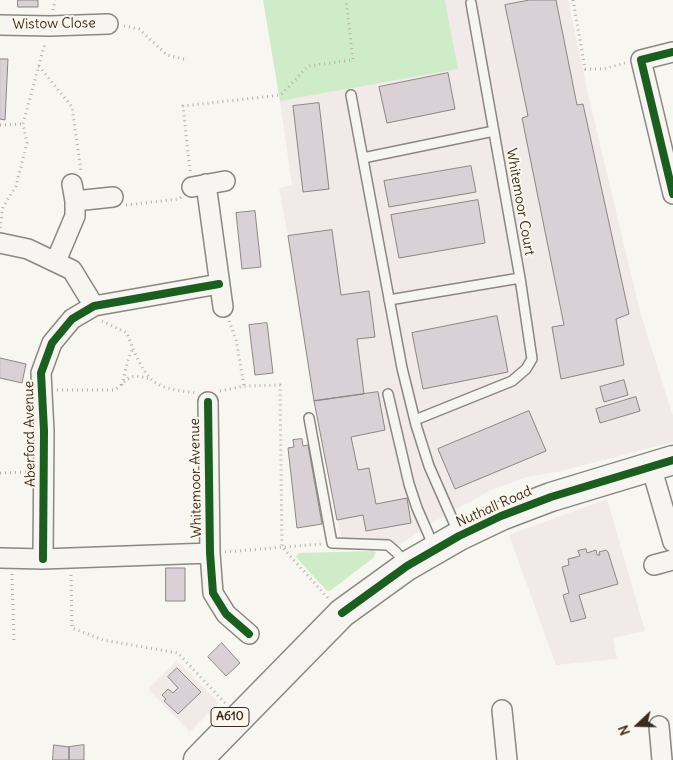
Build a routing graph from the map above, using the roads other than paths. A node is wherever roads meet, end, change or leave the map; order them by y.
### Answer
1 (471, 3) dead end
2 (108, 24) road end
3 (0, 25) edge
4 (673, 52) edge
5 (351, 95) dead end
6 (494, 131) junction
7 (363, 158) junction
8 (225, 181) dead end
9 (673, 194) edge
10 (113, 197) road end
11 (0, 243) edge
12 (56, 261) junction
13 (520, 278) junction
14 (219, 284) junction
15 (389, 300) junction
16 (223, 307) road end
17 (89, 310) junction
18 (388, 394) dead end
19 (209, 396) road end
20 (309, 418) dead end
21 (415, 420) junction
22 (662, 463) edge
23 (459, 536) junction
24 (673, 542) edge
25 (436, 550) junction
26 (210, 553) junction
27 (6, 558) edge
28 (43, 559) junction
29 (673, 560) edge
30 (654, 565) dead end
31 (408, 566) junction
32 (249, 634) dead end
33 (280, 675) junction
34 (502, 710) dead end
35 (659, 726) dead end
36 (181, 760) edge
37 (198, 760) edge
38 (507, 760) edge
39 (662, 760) edge

1 - 6 lane, Whitemoor Court
2 - 3 street, Wistow Close
4 - 9 street
5 - 7 lane
6 - 7 lane
6 - 13 lane, Whitemoor Court
7 - 15 lane
8 - 14 street
10 - 12 street
11 - 12 street
12 - 17 street
13 - 15 lane
13 - 21 lane, Whitemoor Court
14 - 16 street
14 - 17 street, Aberford Avenue
15 - 21 lane
17 - 28 street, Aberford Avenue
18 - 25 lane
19 - 26 street, Whitemoor Avenue
20 - 31 lane
21 - 23 lane
22 - 23 main road, Nuthall Road / A610
22 - 24 street
23 - 25 main road, Nuthall Road / A610
25 - 31 main road, Nuthall Road / A610
26 - 28 street, Whitemoor Avenue
26 - 32 street
27 - 28 street, Whitemoor Avenue
29 - 30 street
31 - 33 main road, Nuthall Road / A610
33 - 36 main road, Nuthall Road / A610
33 - 37 main road, Nuthall Road / A610
34 - 38 street
35 - 39 street

